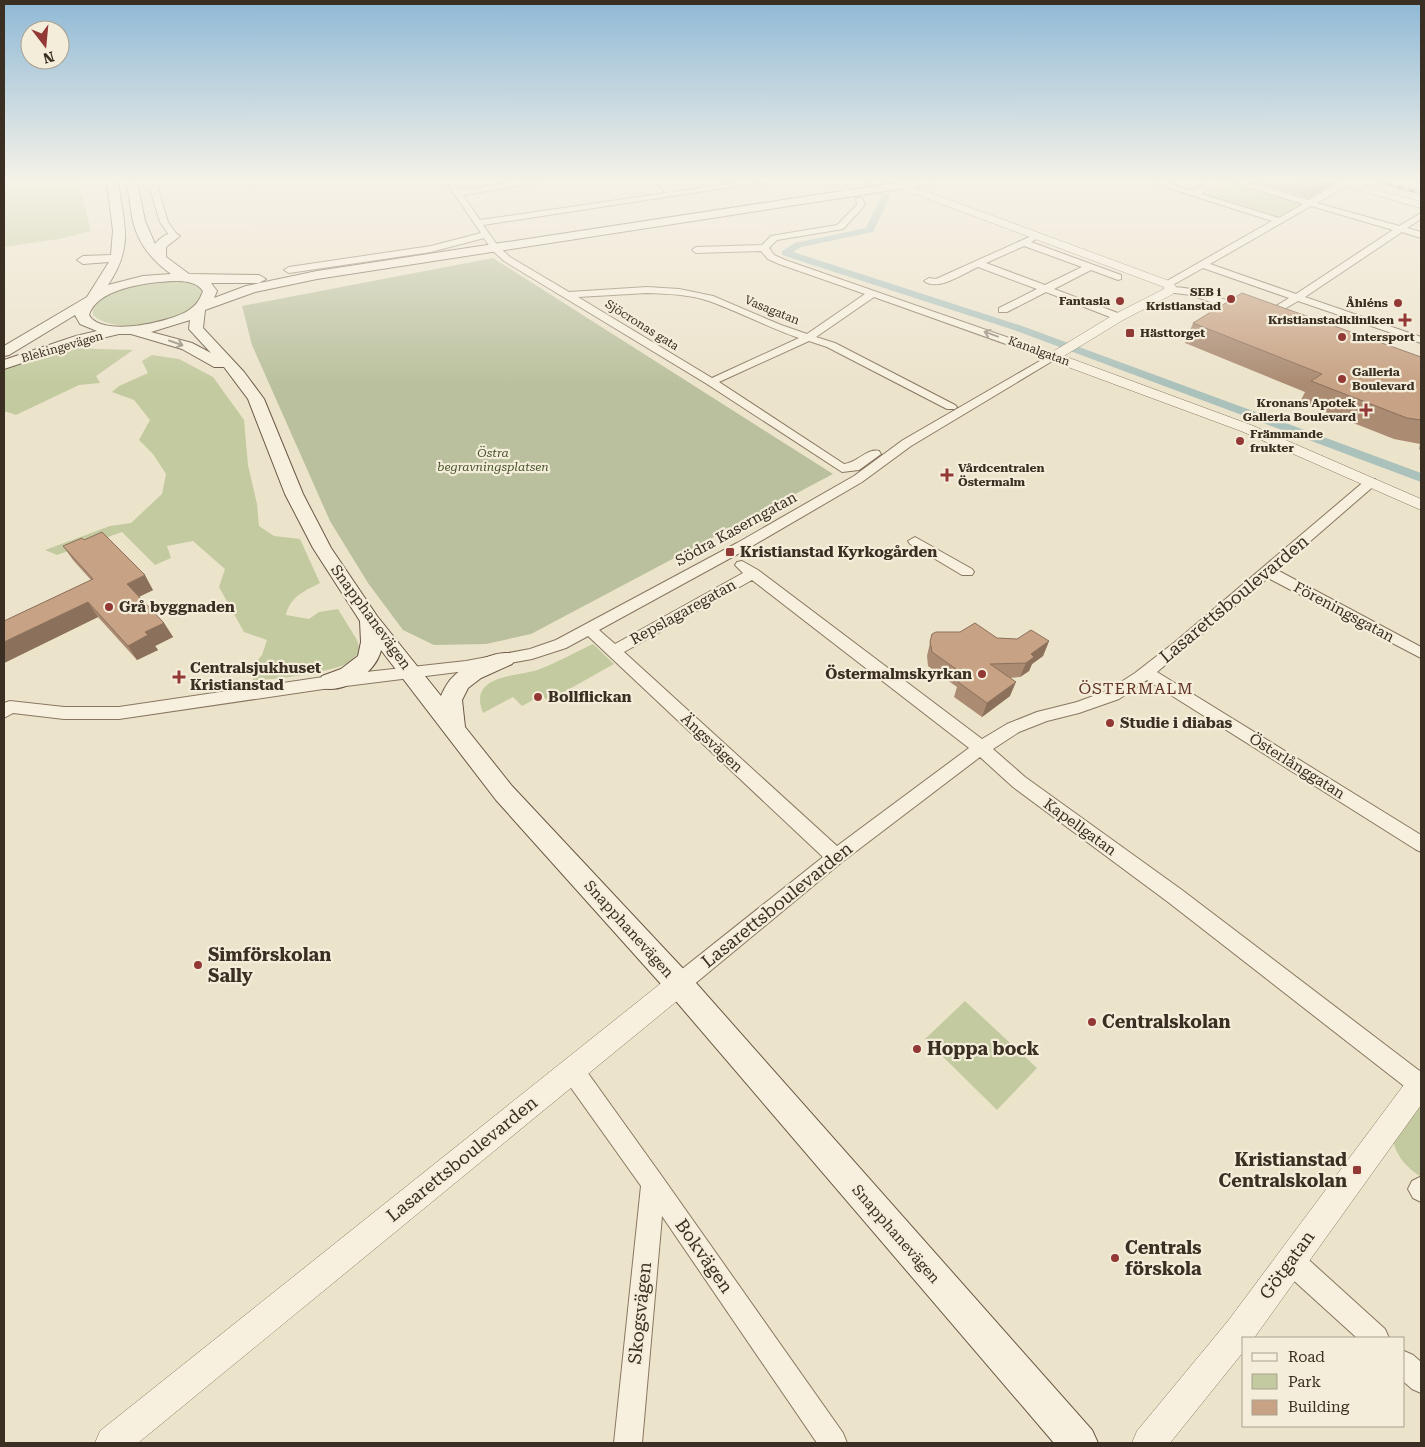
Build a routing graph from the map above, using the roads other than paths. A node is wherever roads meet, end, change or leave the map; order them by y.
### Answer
1 (117, 250) edge
2 (152, 250) edge
3 (158, 250) edge
4 (427, 250) edge
5 (485, 250) edge
6 (497, 250) edge
7 (696, 250) dead end
8 (712, 250) edge
9 (765, 250) edge
10 (1011, 250) edge
11 (1043, 250) edge
12 (1073, 250) edge
13 (1230, 250) edge
14 (1370, 250) edge
15 (116, 258) junction
16 (160, 259) junction
17 (83, 260) dead end
18 (980, 264) junction
19 (1203, 265) junction
20 (1090, 267) junction
21 (288, 270) joint
22 (317, 274) junction
23 (1118, 277) dead end
24 (274, 278) junction
25 (191, 279) junction
26 (929, 281) dead end
27 (1169, 287) junction
28 (1045, 289) junction
29 (872, 294) junction
30 (570, 295) junction
31 (1296, 297) junction
32 (91, 300) junction
33 (200, 309) junction
34 (1003, 310) dead end
35 (1119, 317) junction
36 (126, 330) junction
37 (8, 335) dead end
38 (34, 336) junction
39 (809, 337) junction
40 (1421, 340) edge
41 (4, 352) edge
42 (1054, 357) junction
43 (4, 365) edge
44 (239, 374) junction
45 (711, 382) junction
46 (951, 407) junction
47 (842, 468) joint
48 (1371, 482) junction
49 (1421, 504) edge
50 (915, 542) dead end
51 (748, 569) joint
52 (1267, 571) junction
53 (967, 572) dead end
54 (370, 621) junction
55 (589, 629) junction
56 (612, 652) junction
57 (1421, 653) edge
58 (504, 660) junction
59 (1147, 672) junction
60 (411, 673) junction
61 (330, 682) junction
62 (7, 710) edge
63 (454, 728) junction
64 (981, 748) junction
65 (1421, 844) edge
66 (836, 857) junction
67 (679, 984) junction
68 (572, 1070) junction
69 (1421, 1084) edge
70 (653, 1183) junction
71 (1290, 1260) junction
72 (1375, 1337) edge
73 (1405, 1365) edge
74 (1421, 1380) edge
75 (112, 1443) edge
76 (628, 1443) edge
77 (833, 1443) edge
78 (1079, 1443) edge
79 (1150, 1443) edge

1 - 15 main road
2 - 16 main road
3 - 16 main road
4 - 21 street
5 - 22 main road
6 - 30 street, Sjöcronas gata
7 - 8 street
9 - 29 street, Kanalgatan
10 - 18 street
11 - 20 street
12 - 27 street
13 - 19 street, Södra Kaserngatan
14 - 31 street
15 - 17 main road
15 - 32 main road
16 - 25 main road
18 - 26 street
18 - 28 street
19 - 27 street, Södra Kaserngatan
19 - 31 street
20 - 23 street
20 - 28 street
21 - 24 main road
22 - 24 main road, Blekingevägen
22 - 33 main road
24 - 25 main road, Blekingevägen
25 - 32 main road, Blekingevägen
25 - 33 main road
27 - 31 street
27 - 35 street, Södra Kaserngatan
28 - 34 street
28 - 35 street
29 - 39 street
42 -> 29 street, Kanalgatan
30 - 39 street, Vasagatan
30 - 45 street, Sjöcronas gata
31 - 40 street
32 - 36 main road
32 - 38 main road, Blekingevägen
33 - 36 main road
33 - 44 main road, Snapphanevägen
35 - 42 street, Södra Kaserngatan
36 - 43 main road, Blekingevägen
36 -> 44 main road, Snapphanevägen
37 - 38 main road
38 - 41 main road, Blekingevägen
39 - 45 street
39 - 46 street, Vasagatan
42 - 46 street, Södra Kaserngatan
42 - 48 street, Kanalgatan
42 - 55 street, Södra Kaserngatan
44 - 54 main road, Snapphanevägen
45 - 47 street, Sjöcronas gata
46 - 47 street, Södra Kaserngatan
48 - 49 street, Kanalgatan
48 - 52 street, Lasarettsboulevarden
50 - 53 street
51 - 56 street, Repslagaregatan
51 - 64 street, Kapellgatan
52 - 57 street, Föreningsgatan
52 - 59 street, Lasarettsboulevarden
54 - 60 main road, Snapphanevägen
54 - 61 main road
55 - 56 street, Ängsvägen
55 - 58 street, Södra Kaserngatan
56 - 66 street, Ängsvägen
58 - 60 street, Södra Kaserngatan
58 - 63 main road
59 - 64 street, Lasarettsboulevarden
59 - 65 street, Österlånggatan
60 - 61 street
60 - 63 main road, Snapphanevägen
61 - 62 street
63 - 67 main road, Snapphanevägen
64 - 66 street, Lasarettsboulevarden
64 - 69 street, Kapellgatan
66 - 67 street, Lasarettsboulevarden
67 - 68 street, Lasarettsboulevarden
67 - 78 main road, Snapphanevägen
68 - 70 street, Bokvägen
68 - 75 street, Lasarettsboulevarden
69 - 71 street, Götgatan
70 - 76 street, Skogsvägen
70 - 77 street, Bokvägen
71 - 72 street
71 - 79 street, Götgatan
73 - 74 street

